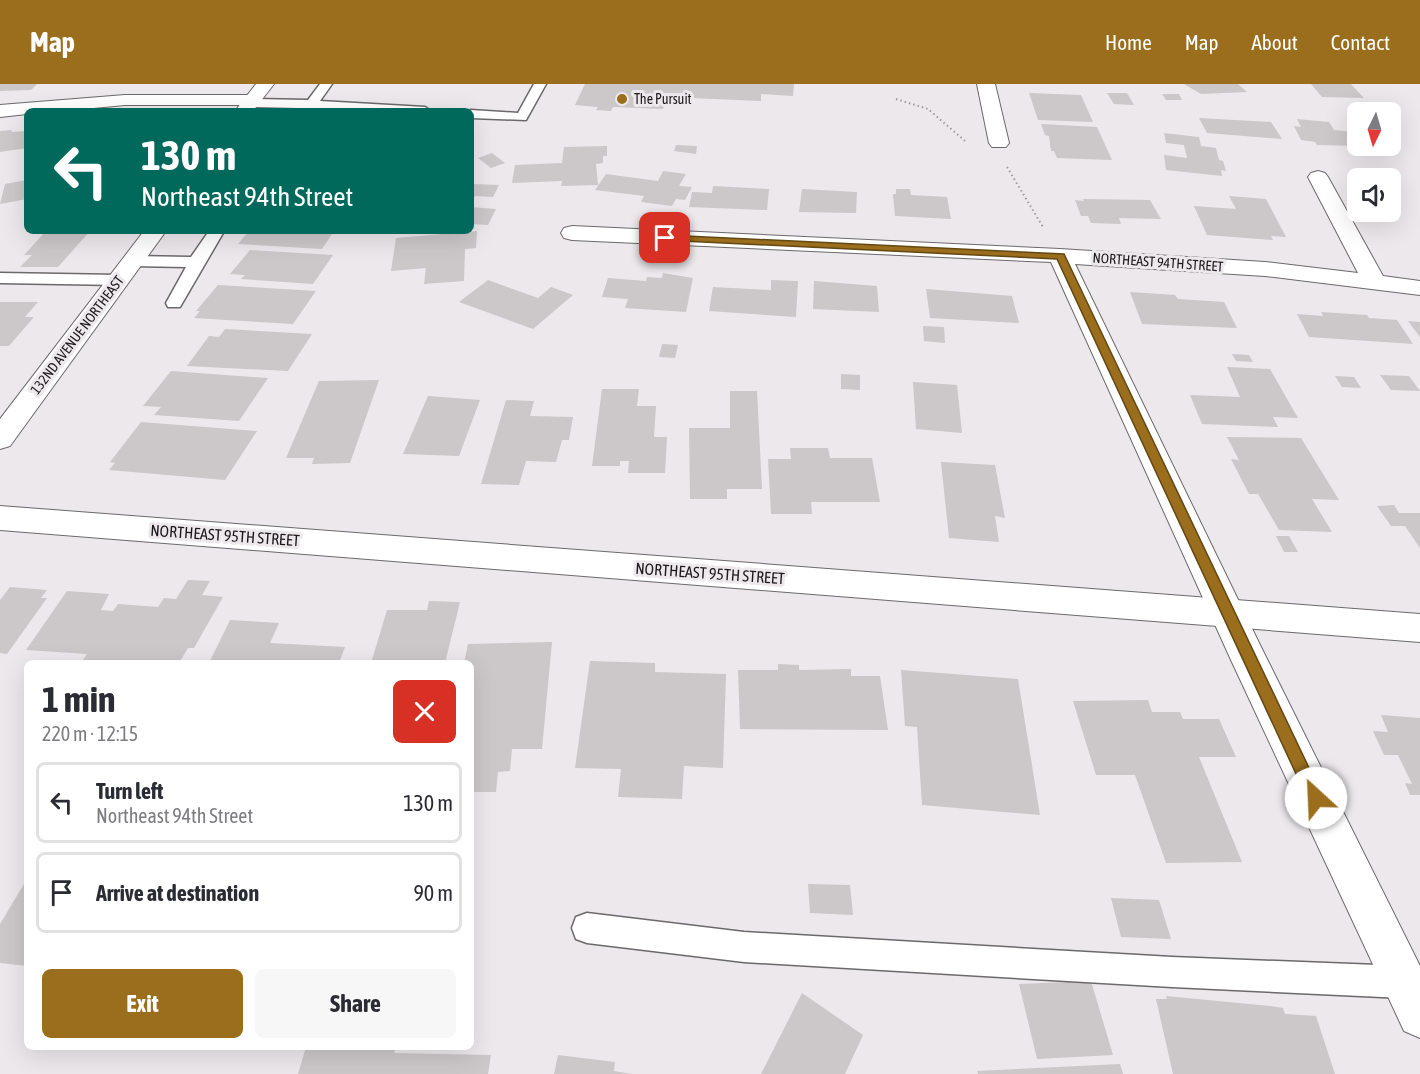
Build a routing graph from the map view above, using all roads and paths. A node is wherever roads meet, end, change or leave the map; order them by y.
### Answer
1 (265, 84) edge
2 (326, 84) edge
3 (540, 84) edge
4 (986, 84) edge
5 (896, 99) dead end
6 (312, 104) junction
7 (250, 105) edge
8 (34, 108) edge
9 (377, 108) edge
10 (24, 109) edge
11 (0, 111) edge
12 (474, 114) edge
13 (999, 143) joint
14 (971, 146) dead end
15 (998, 164) dead end
16 (1008, 170) junction
17 (1318, 177) dead end
18 (572, 233) dead end
19 (153, 234) edge
20 (214, 234) edge
21 (1060, 256) junction
22 (196, 262) junction
23 (126, 270) junction
24 (0, 278) edge
25 (1374, 282) junction
26 (1420, 288) edge
27 (174, 303) dead end
28 (0, 439) edge
29 (0, 518) edge
30 (1228, 613) junction
31 (1420, 628) edge
32 (587, 928) dead end
33 (1403, 982) junction
34 (1420, 1015) edge

1 - 7 street
2 - 6 lane
3 - 12 lane
4 - 13 street
5 - 14 path
6 - 7 lane
6 - 9 lane
7 - 8 street
10 - 11 street
13 - 16 path
15 - 16 path
16 - 21 path
17 - 25 street
18 - 21 street, NORTHEAST 94TH STREET
19 - 23 street, 132ND AVENUE NORTHEAST
20 - 22 lane
21 - 25 street, NORTHEAST 94TH STREET
21 - 30 street
22 - 23 lane
22 - 27 lane
23 - 24 lane
23 - 28 street, 132ND AVENUE NORTHEAST
25 - 26 street, NORTHEAST 94TH STREET
29 - 30 street, NORTHEAST 95TH STREET
30 - 31 street, NORTHEAST 95TH STREET
30 - 33 street
32 - 33 lane
33 - 34 street

